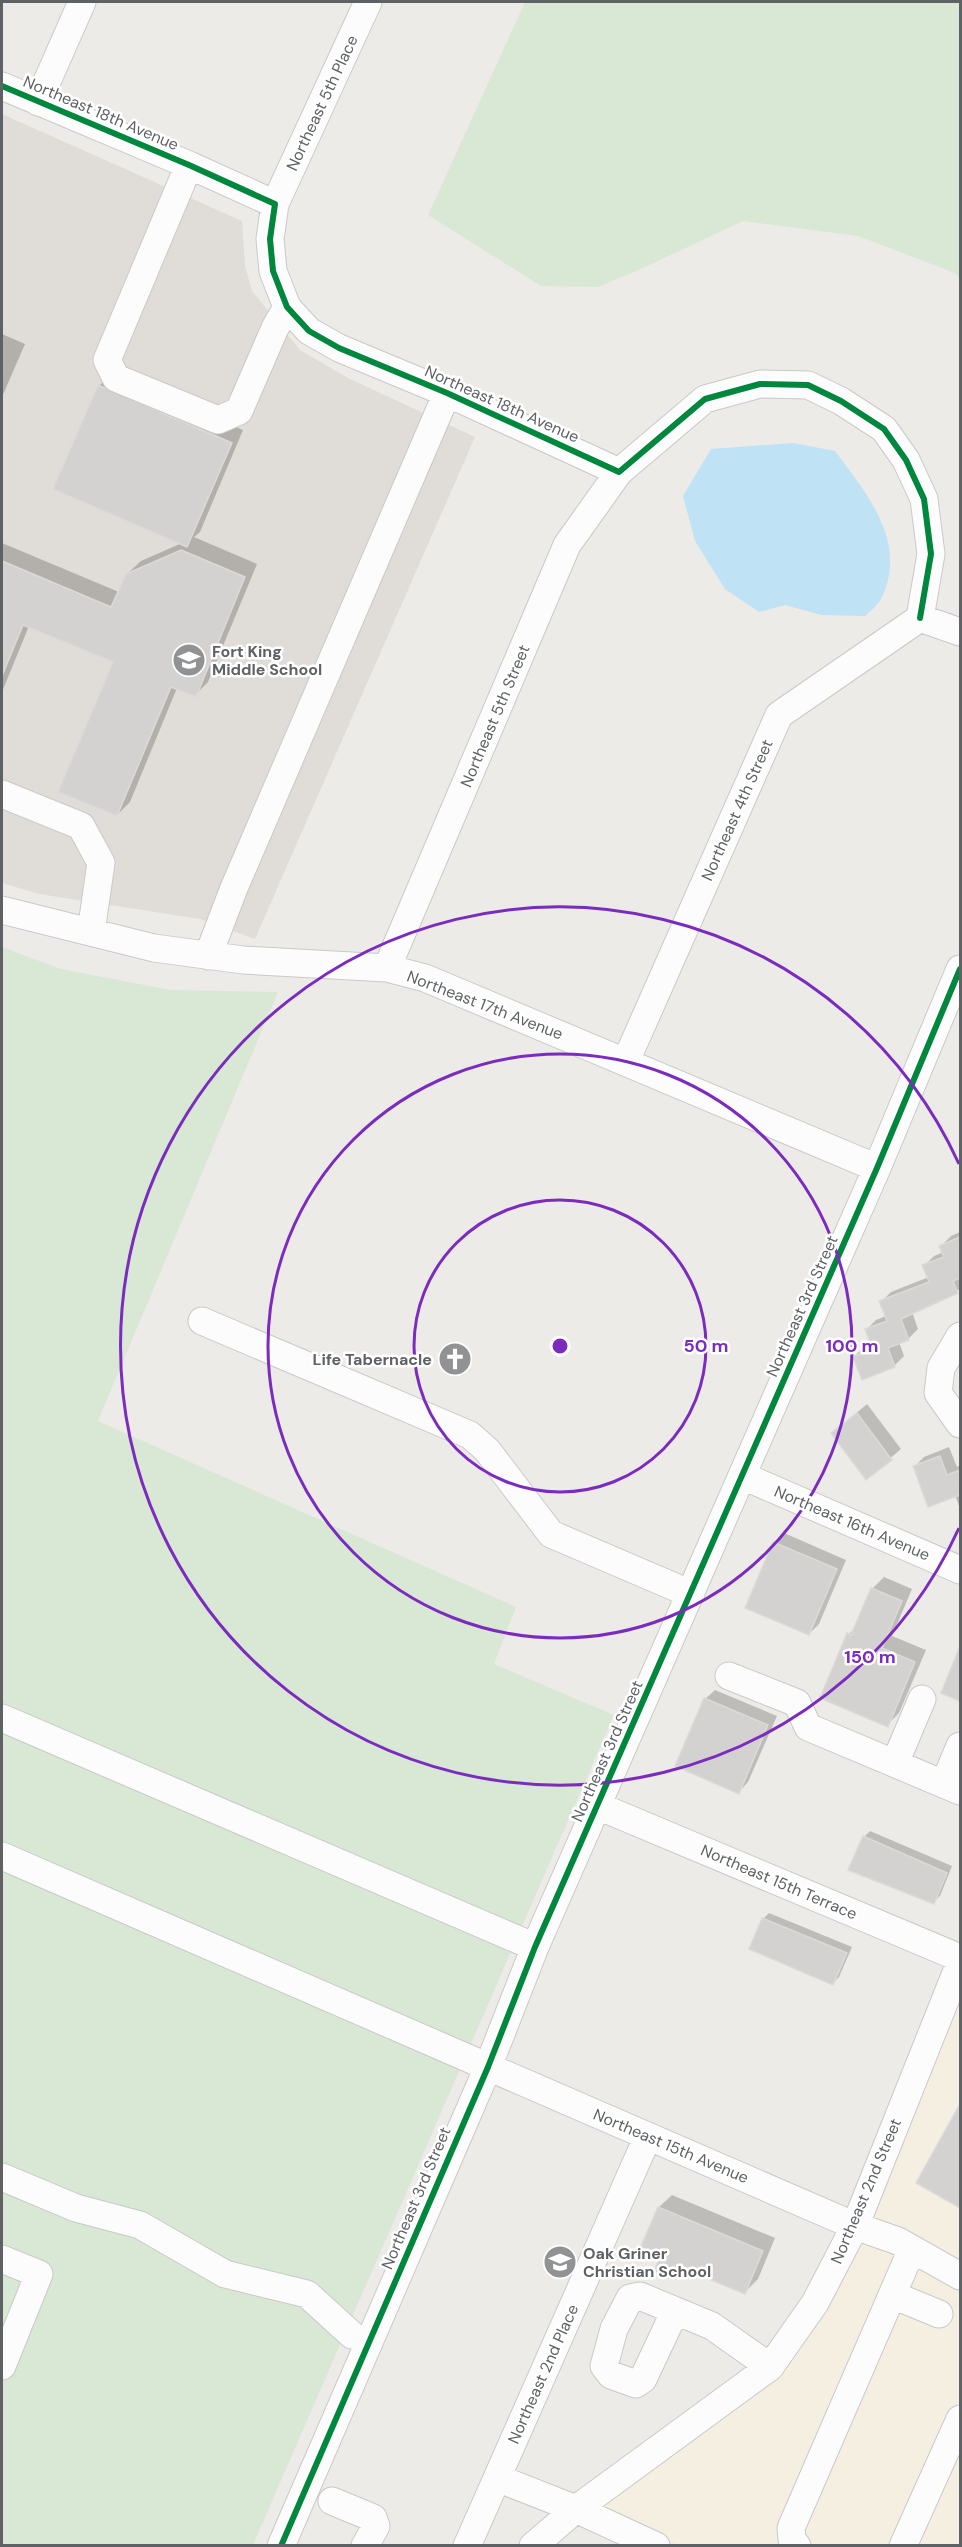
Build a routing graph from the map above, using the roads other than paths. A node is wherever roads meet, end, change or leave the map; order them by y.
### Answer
1 (82, 2) edge
2 (368, 2) edge
3 (2, 86) edge
4 (38, 102) junction
5 (189, 165) junction
6 (275, 204) junction
7 (287, 307) junction
8 (447, 393) junction
9 (619, 472) junction
10 (920, 618) junction
11 (960, 632) edge
12 (2, 794) edge
13 (2, 909) edge
14 (91, 932) junction
15 (208, 956) junction
16 (387, 968) junction
17 (960, 970) edge
18 (626, 1061) junction
19 (877, 1168) junction
20 (201, 1321) dead end
21 (960, 1336) edge
22 (960, 1424) edge
23 (743, 1476) junction
24 (960, 1569) edge
25 (691, 1594) junction
26 (729, 1676) dead end
27 (922, 1699) dead end
28 (2, 1718) edge
29 (960, 1746) edge
30 (895, 1763) junction
31 (952, 1787) edge
32 (598, 1806) junction
33 (2, 1856) edge
34 (535, 1947) junction
35 (960, 1958) edge
36 (960, 1963) edge
37 (488, 2067) junction
38 (648, 2136) junction
39 (2, 2177) edge
40 (855, 2226) junction
41 (912, 2249) junction
42 (2, 2259) edge
43 (960, 2276) edge
44 (893, 2295) junction
45 (675, 2311) dead end
46 (939, 2314) dead end
47 (352, 2335) dead end
48 (2, 2366) edge
49 (770, 2367) junction
50 (960, 2420) edge
51 (497, 2478) junction
52 (332, 2501) dead end
53 (576, 2509) junction
54 (281, 2546) edge
55 (365, 2546) edge
56 (467, 2546) edge
57 (533, 2546) edge
58 (656, 2546) edge
59 (797, 2546) edge
60 (903, 2546) edge

1 - 4 street
2 - 6 street, Northeast 5th Place
3 - 4 street, Northeast 18th Avenue
4 - 5 street, Northeast 18th Avenue
5 - 6 street, Northeast 18th Avenue
5 - 7 street
6 - 7 street, Northeast 18th Avenue
7 - 8 street, Northeast 18th Avenue
8 - 9 street, Northeast 18th Avenue
8 - 15 street
9 - 10 street
9 - 16 street, Northeast 5th Street
10 - 11 street
10 - 18 street, Northeast 4th Street
12 - 14 street
13 - 14 street, Northeast 17th Avenue
14 - 15 street, Northeast 17th Avenue
15 - 16 street, Northeast 17th Avenue
16 - 18 street, Northeast 17th Avenue
17 - 19 street, Northeast 3rd Street
18 - 19 street, Northeast 17th Avenue
19 - 23 street, Northeast 3rd Street
20 - 25 street
21 - 22 street
23 - 24 street, Northeast 16th Avenue
23 - 25 street, Northeast 3rd Street
25 - 32 street, Northeast 3rd Street
26 - 30 street
27 - 30 street
28 - 34 street
29 - 31 street
30 - 31 street
32 - 34 street, Northeast 3rd Street
32 - 35 street, Northeast 15th Terrace
33 - 37 street, Northeast 15th Avenue
34 - 37 street, Northeast 3rd Street
36 - 40 street, Northeast 2nd Street
37 - 38 street, Northeast 15th Avenue
37 - 54 street, Northeast 3rd Street
38 - 40 street, Northeast 15th Avenue
38 - 51 street, Northeast 2nd Place
39 - 47 street
40 - 41 street, Northeast 15th Avenue
40 - 49 street, Northeast 2nd Street
41 - 43 street, Northeast 15th Avenue
41 - 44 street
42 - 48 street
44 - 46 street
44 - 59 street
45 - 49 street
49 - 53 street, Northeast 2nd Street
50 - 60 street
51 - 53 street
51 - 56 street, Northeast 2nd Place
52 - 55 street
53 - 57 street, Northeast 2nd Street
53 - 58 street

